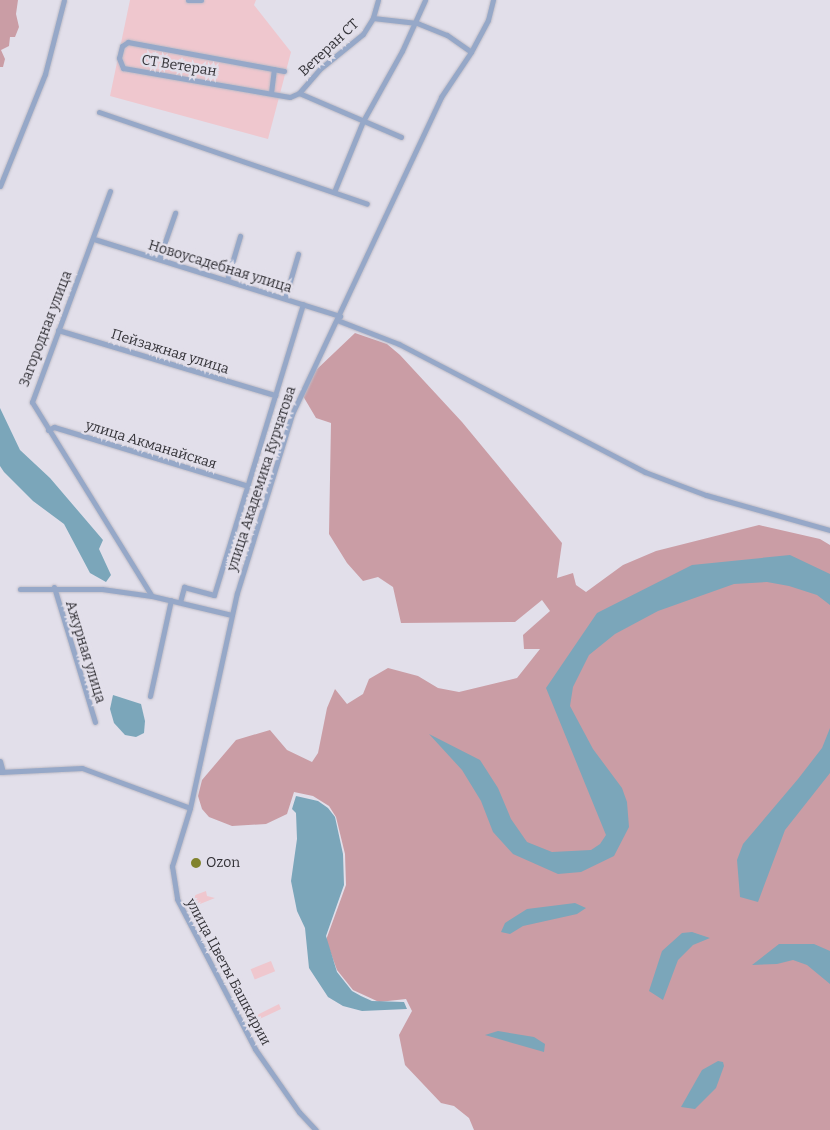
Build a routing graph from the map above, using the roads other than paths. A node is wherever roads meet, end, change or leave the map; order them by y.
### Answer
1 (64, 0) edge
2 (188, 0) edge
3 (201, 0) edge
4 (378, 0) edge
5 (425, 0) edge
6 (493, 0) edge
7 (373, 18) junction
8 (417, 23) junction
9 (472, 52) junction
10 (274, 69) junction
11 (284, 71) dead end
12 (271, 93) junction
13 (299, 93) junction
14 (99, 112) dead end
15 (363, 120) junction
16 (401, 137) dead end
17 (0, 186) edge
18 (110, 191) dead end
19 (334, 192) junction
20 (367, 204) dead end
21 (175, 213) dead end
22 (240, 236) dead end
23 (94, 239) junction
24 (298, 254) dead end
25 (160, 260) junction
26 (227, 280) junction
27 (284, 298) junction
28 (303, 304) junction
29 (338, 318) junction
30 (58, 330) junction
31 (276, 395) junction
32 (48, 430) junction
33 (248, 486) junction
34 (830, 530) edge
35 (54, 588) junction
36 (20, 589) dead end
37 (152, 596) junction
38 (171, 600) junction
39 (180, 602) junction
40 (232, 615) junction
41 (150, 696) dead end
42 (95, 722) dead end
43 (0, 761) edge
44 (2, 772) edge
45 (190, 808) junction
46 (316, 1130) edge

1 - 17 street
2 - 3 street
4 - 7 street, Ветеран СТ
5 - 8 street
6 - 9 street, улица Академика Курчатова
7 - 8 street, Ветеран СТ
7 - 13 street, Ветеран СТ
8 - 9 street, Ветеран СТ
8 - 15 street
9 - 29 street, улица Академика Курчатова
10 - 11 street, СТ Ветеран
10 - 12 street
10 - 12 street, СТ Ветеран
12 - 13 street, СТ Ветеран
13 - 15 street
14 - 19 street
15 - 16 street
15 - 19 street
18 - 23 street, Загородная улица
19 - 20 street
21 - 25 street
22 - 26 street
23 - 25 street, Новоусадебная улица
23 - 30 street, Загородная улица
24 - 27 street
25 - 26 street, Новоусадебная улица
26 - 27 street, Новоусадебная улица
27 - 28 street, Новоусадебная улица
28 - 29 street, Новоусадебная улица
28 - 31 street
29 - 34 street, Новоусадебная улица
29 - 40 street, улица Академика Курчатова
30 - 31 street, Пейзажная улица
30 - 32 street, Загородная улица
31 - 33 street
32 - 33 street, улица Акманайская
32 - 37 street, Загородная улица
33 - 39 street
35 - 36 street
35 - 37 street
35 - 42 street, Ажурная улица
37 - 38 street
38 - 39 street
38 - 41 street
39 - 40 street
40 - 45 street, улица Академика Курчатова
43 - 44 street
44 - 45 street
45 - 46 street, улица Цветы Башкирии

